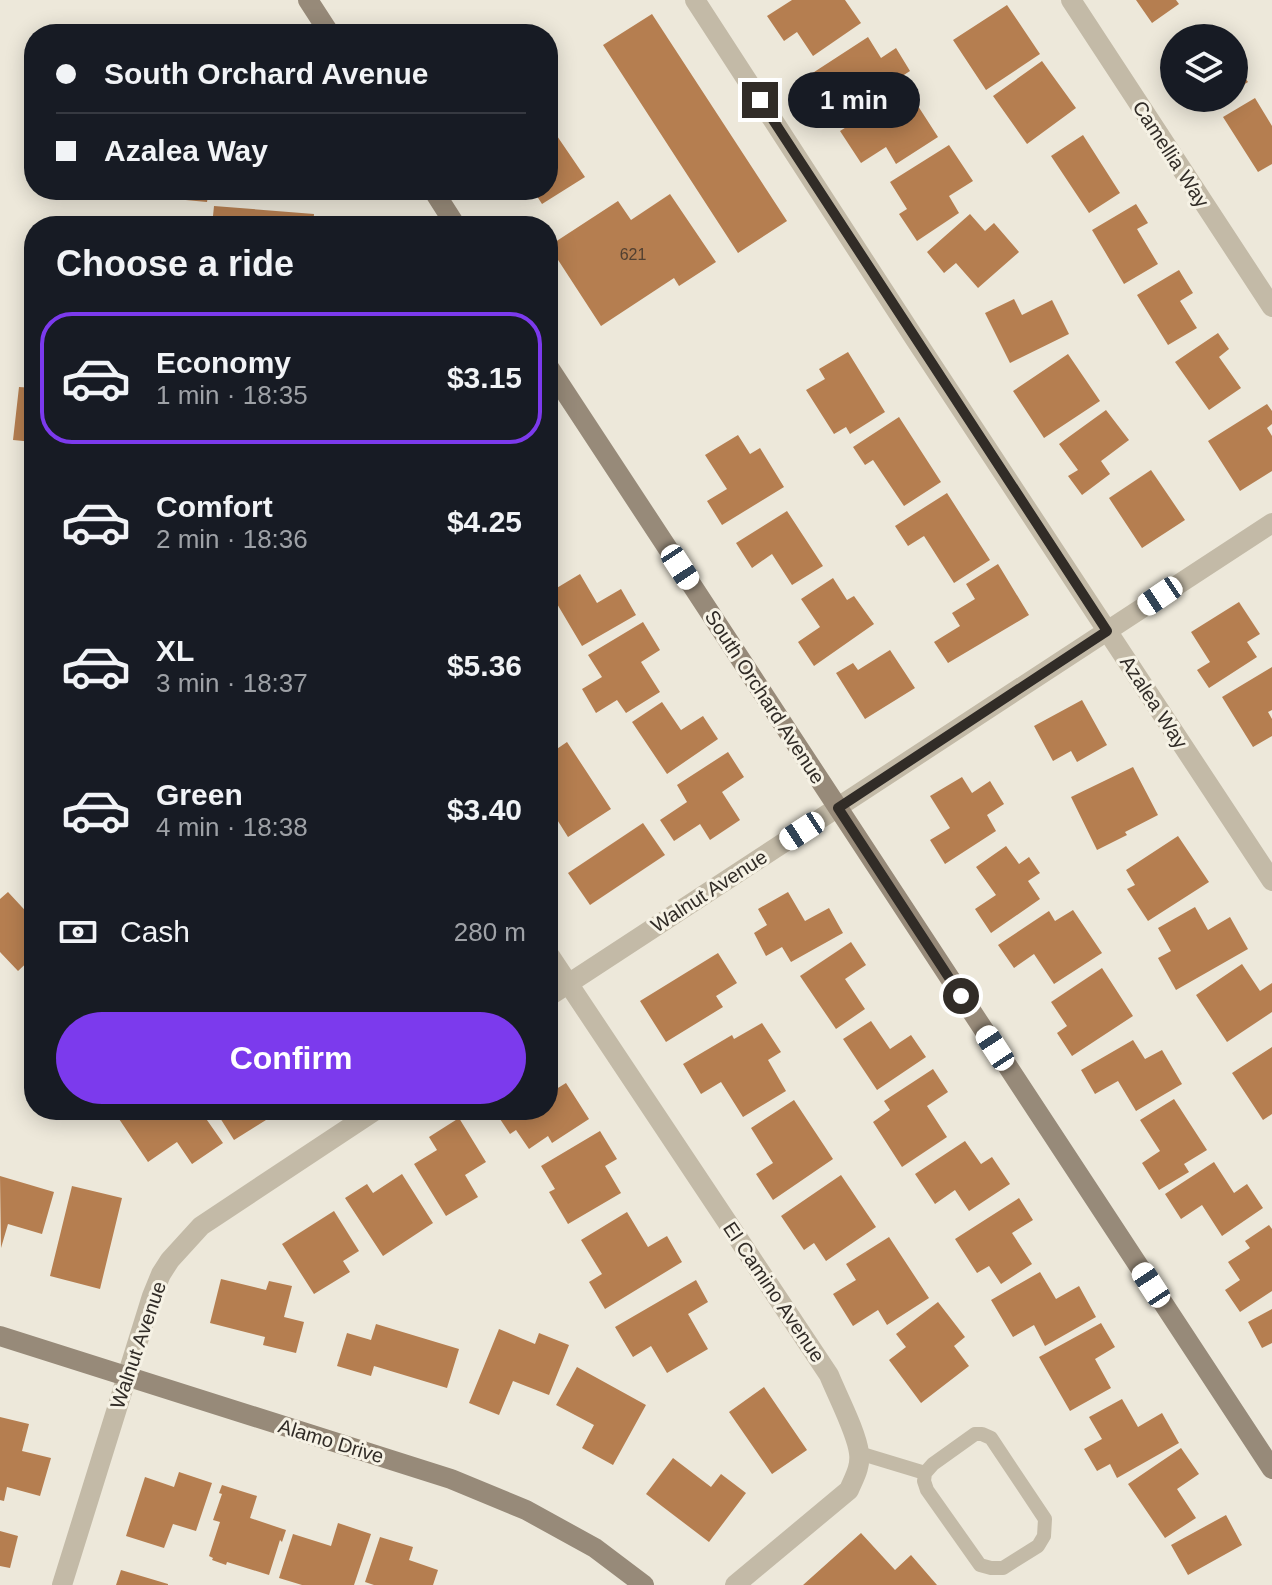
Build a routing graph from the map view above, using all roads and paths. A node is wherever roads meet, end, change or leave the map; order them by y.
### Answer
1 (308, 0) edge
2 (695, 0) edge
3 (1071, 0) edge
4 (324, 24) edge
5 (1272, 307) edge
6 (558, 381) edge
7 (1272, 523) edge
8 (1107, 631) junction
9 (838, 808) junction
10 (1272, 881) edge
11 (558, 968) edge
12 (568, 983) junction
13 (558, 990) edge
14 (361, 1120) edge
15 (0, 1336) edge
16 (126, 1376) junction
17 (859, 1453) junction
18 (1272, 1469) edge
19 (925, 1473) junction
20 (62, 1585) edge
21 (644, 1585) edge
22 (735, 1585) edge

1 - 4 street
2 - 8 street, Azalea Way
3 - 5 street, Camellia Way
6 - 9 street, South Orchard Avenue
7 - 8 street, Walnut Avenue
8 - 9 street, Walnut Avenue
8 - 10 street, Azalea Way
9 - 12 street, Walnut Avenue
9 - 18 street, South Orchard Avenue
11 - 12 street, El Camino Avenue
12 - 13 street, Walnut Avenue
12 - 17 street, El Camino Avenue
14 - 16 street, Walnut Avenue
15 - 16 street, Alamo Drive
16 - 20 street, Walnut Avenue
16 - 21 street, Alamo Drive
17 - 19 lane
17 - 22 street
19 - 19 lane

